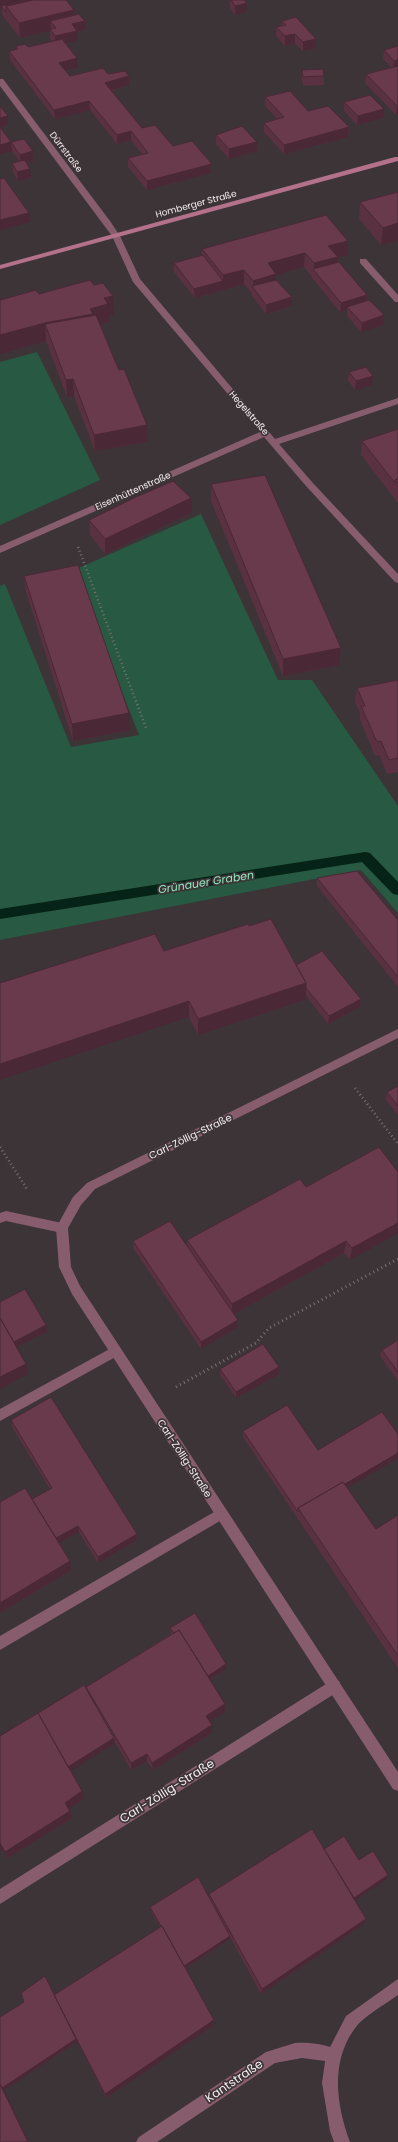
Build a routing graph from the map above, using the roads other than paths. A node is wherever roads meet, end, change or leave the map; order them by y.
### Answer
1 (0, 81) edge
2 (398, 159) edge
3 (116, 236) junction
4 (363, 261) dead end
5 (0, 267) edge
6 (398, 300) edge
7 (398, 401) edge
8 (266, 433) junction
9 (275, 442) junction
10 (0, 550) edge
11 (398, 580) edge
12 (398, 1032) edge
13 (0, 1218) edge
14 (62, 1228) junction
15 (115, 1351) junction
16 (0, 1415) edge
17 (221, 1514) junction
18 (0, 1643) edge
19 (334, 1686) junction
20 (398, 1784) edge
21 (0, 1897) edge
22 (398, 1986) edge
23 (333, 2055) junction
24 (144, 2142) edge
25 (342, 2142) edge

1 - 3 street, Dürrstraße
2 - 3 main road, Homberger Straße
3 - 5 main road, Homberger Straße
3 - 8 street, Hegelstraße
4 - 6 street
7 - 9 street
8 - 9 street, Hegelstraße
8 - 10 street, Eisenhüttenstraße
9 - 11 street, Hegelstraße
12 - 14 street, Carl-Zöllig-Straße
13 - 14 street
14 - 15 street, Carl-Zöllig-Straße
15 - 16 street
15 - 17 street, Carl-Zöllig-Straße
17 - 18 street
17 - 19 street, Carl-Zöllig-Straße
19 - 20 street, Carl-Zöllig-Straße
19 - 21 street, Carl-Zöllig-Straße
22 - 23 street
23 - 24 street, Kantstraße
23 - 25 street

